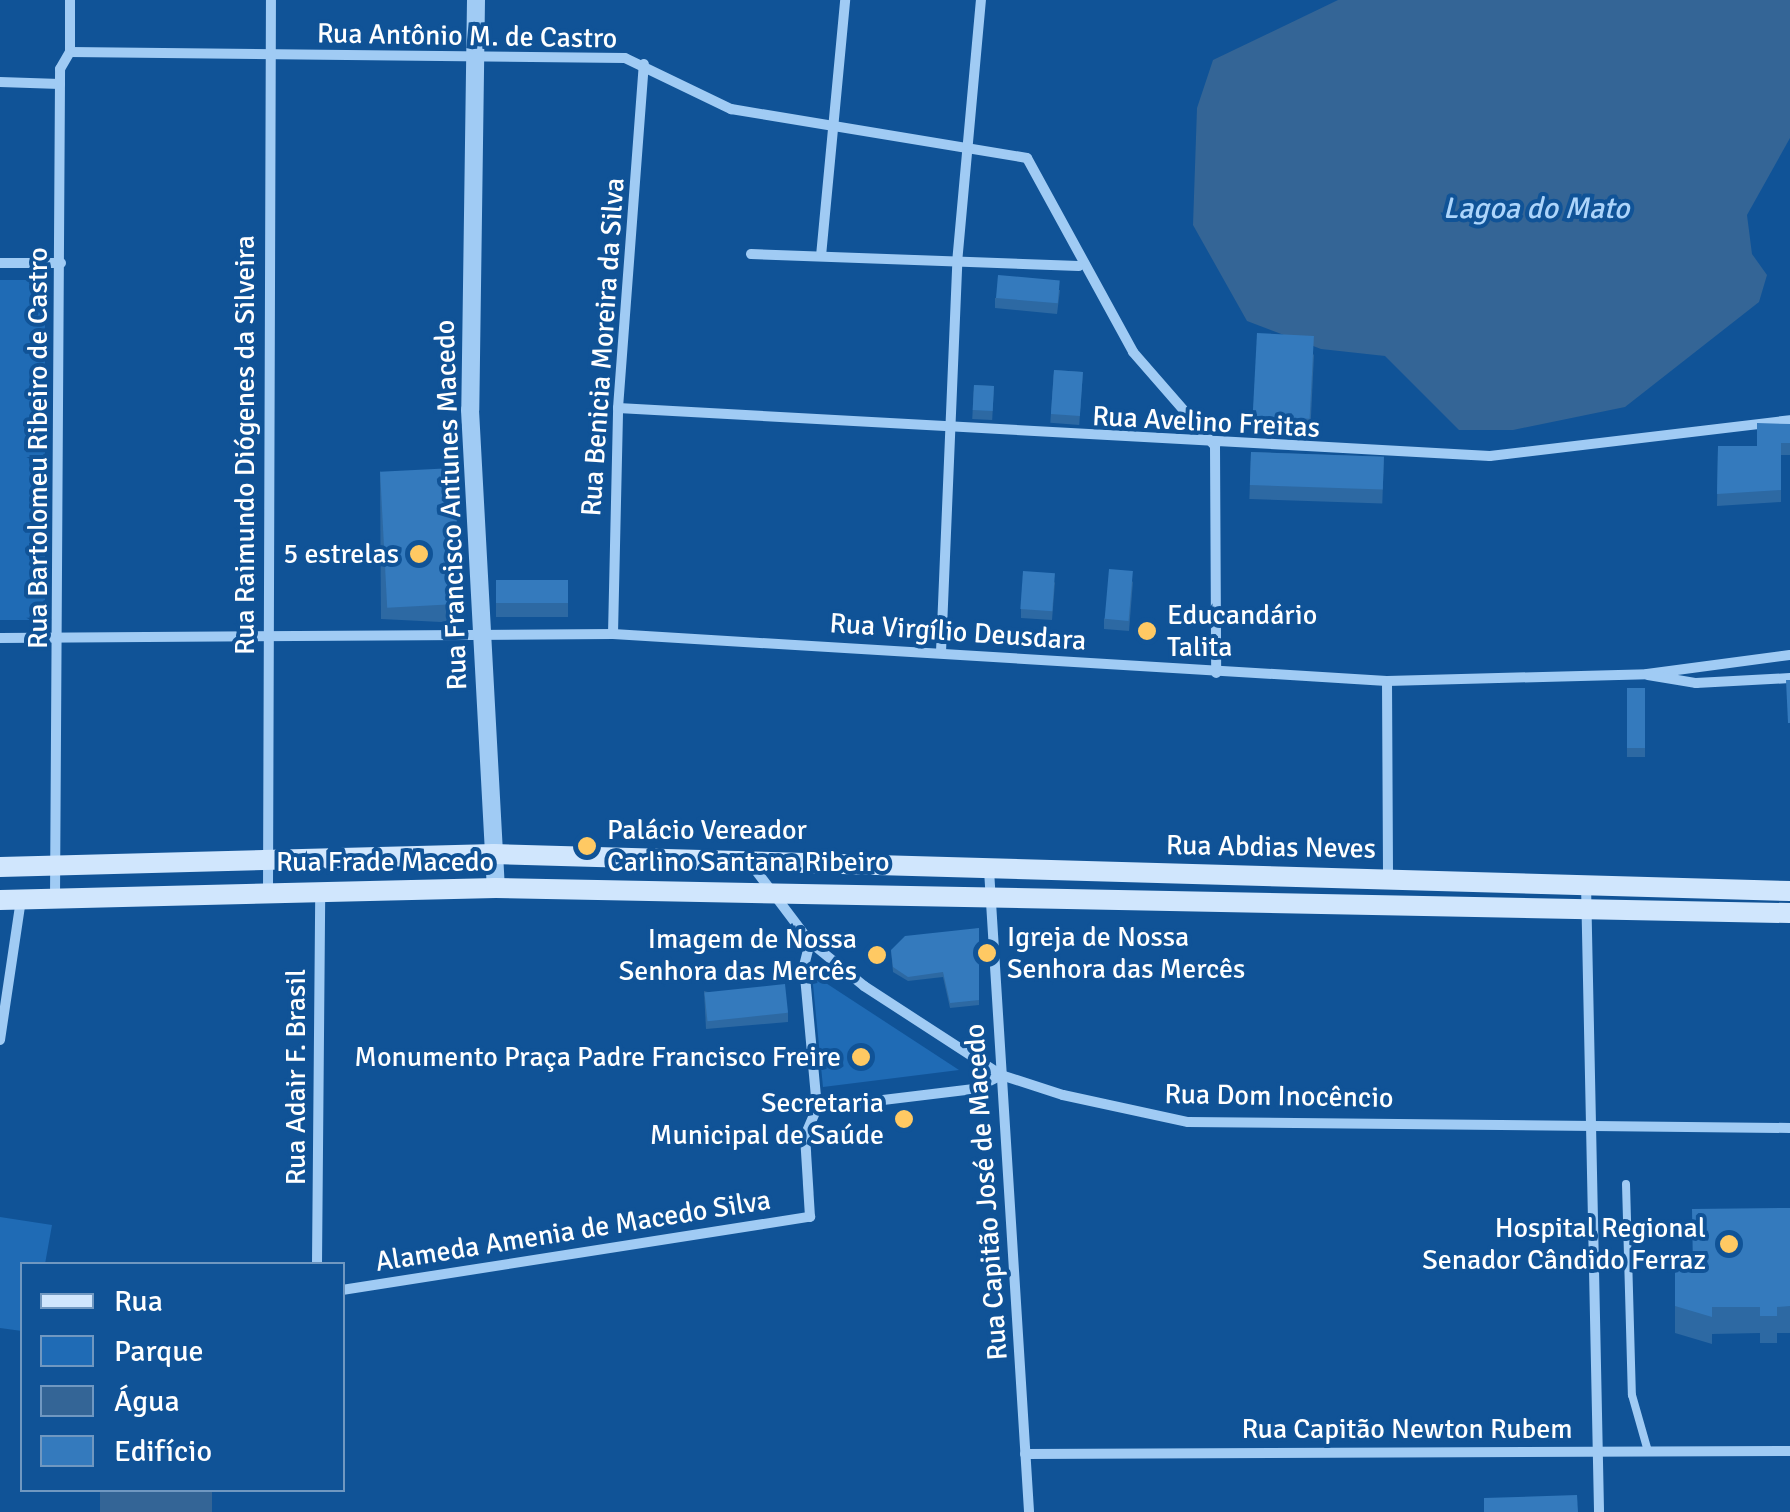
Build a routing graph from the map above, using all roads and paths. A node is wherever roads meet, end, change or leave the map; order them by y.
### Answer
1 (70, 0) edge
2 (270, 0) edge
3 (476, 0) edge
4 (845, 0) edge
5 (982, 0) edge
6 (70, 52) junction
7 (271, 56) junction
8 (475, 58) junction
9 (644, 64) junction
10 (0, 82) edge
11 (60, 84) junction
12 (835, 128) junction
13 (967, 142) junction
14 (751, 254) dead end
15 (820, 256) junction
16 (0, 262) edge
17 (957, 262) junction
18 (61, 263) junction
19 (1078, 266) junction
20 (618, 408) junction
21 (1790, 420) edge
22 (955, 432) junction
23 (1215, 446) junction
24 (265, 634) junction
25 (482, 634) junction
26 (614, 634) junction
27 (60, 637) junction
28 (0, 638) edge
29 (942, 652) junction
30 (1790, 655) edge
31 (1216, 672) junction
32 (1647, 674) junction
33 (1790, 678) edge
34 (1387, 682) junction
35 (494, 854) junction
36 (268, 856) junction
37 (57, 864) junction
38 (751, 864) junction
39 (0, 867) edge
40 (989, 870) junction
41 (1278, 874) junction
42 (1388, 876) junction
43 (1586, 884) junction
44 (1677, 886) junction
45 (496, 888) junction
46 (320, 889) junction
47 (268, 890) junction
48 (1790, 891) edge
49 (770, 894) junction
50 (56, 898) junction
51 (990, 899) junction
52 (11, 900) edge
53 (1277, 900) junction
54 (1588, 910) junction
55 (1676, 912) junction
56 (1790, 913) edge
57 (810, 942) junction
58 (0, 1040) edge
59 (1001, 1075) junction
60 (817, 1108) junction
61 (1592, 1119) junction
62 (1790, 1128) edge
63 (1626, 1184) dead end
64 (318, 1262) edge
65 (345, 1290) edge
66 (1597, 1451) junction
67 (1648, 1451) junction
68 (1790, 1452) edge
69 (1025, 1454) junction
70 (1029, 1512) edge
71 (1599, 1512) edge

1 - 6 street, Rua Bartolomeu Ribeiro de Castro
2 - 7 street, Rua Raimundo Diógenes da Silveira
3 - 8 street, Rua Francisco Antunes Macedo
4 - 12 street
5 - 13 street
6 - 7 street, Rua Antônio M. de Castro
6 - 11 street, Rua Bartolomeu Ribeiro de Castro
7 - 8 street, Rua Antônio M. de Castro
7 - 24 street, Rua Raimundo Diógenes da Silveira
8 - 9 street, Rua Antônio M. de Castro
8 - 25 street, Rua Francisco Antunes Macedo
9 - 12 street, Rua Antônio M. de Castro
9 - 20 street, Rua Benicia Moreira da Silva
10 - 11 street
11 - 18 street, Rua Bartolomeu Ribeiro de Castro
12 - 13 street, Rua Antônio M. de Castro
12 - 15 street
13 - 17 street
13 - 19 street, Rua Antônio M. de Castro
14 - 15 street
15 - 17 street
16 - 18 street
17 - 19 street
17 - 22 street
18 - 27 street, Rua Bartolomeu Ribeiro de Castro
19 - 23 street
20 - 22 street, Rua Avelino Freitas
20 - 26 street, Rua Benicia Moreira da Silva
21 - 23 street, Rua Avelino Freitas
22 - 23 street, Rua Avelino Freitas
22 - 29 street
23 - 31 street
24 - 25 street, Rua Virgílio Deusdara
24 - 27 street, Rua Virgílio Deusdara
24 - 36 street, Rua Raimundo Diógenes da Silveira
25 - 26 street, Rua Virgílio Deusdara
25 - 35 street, Rua Francisco Antunes Macedo
26 - 29 street, Rua Virgílio Deusdara
27 - 28 street, Rua Virgílio Deusdara
27 - 37 street, Rua Bartolomeu Ribeiro de Castro
29 - 31 street, Rua Virgílio Deusdara
30 - 32 street, Rua Virgílio Deusdara
31 - 34 street, Rua Virgílio Deusdara
32 - 33 street, Rua Virgílio Deusdara
32 - 34 street, Rua Virgílio Deusdara
34 - 42 street
35 - 36 main road, Rua Frade Macedo
35 - 38 main road, Rua Frade Macedo
35 - 45 street, Rua Francisco Antunes Macedo
36 - 37 main road, Rua Frade Macedo
36 - 47 street, Rua Raimundo Diógenes da Silveira
37 - 39 main road, Rua Frade Macedo
37 - 50 street, Rua Bartolomeu Ribeiro de Castro
38 - 40 main road, Rua Abdias Neves
38 - 49 street, Rua Dom Inocêncio
40 - 41 main road, Rua Abdias Neves
40 - 51 street, Rua Capitão José de Macedo
41 - 42 main road, Rua Abdias Neves
41 - 53 main road
42 - 43 main road, Rua Abdias Neves
43 - 44 main road, Rua Abdias Neves
43 - 54 street
44 - 48 main road, Rua Abdias Neves
44 - 55 main road
45 - 46 main road, Rua Frade Macedo
45 - 49 main road, Rua Frade Macedo
46 - 47 main road, Rua Frade Macedo
46 - 64 street, Rua Adair F. Brasil
47 - 50 main road, Rua Frade Macedo
49 - 51 main road, Rua Abdias Neves
49 - 57 street, Rua Dom Inocêncio
50 - 52 main road, Rua Frade Macedo
51 - 53 main road, Rua Abdias Neves
51 - 59 street, Rua Capitão José de Macedo
52 - 58 street
53 - 54 main road, Rua Abdias Neves
54 - 55 main road, Rua Abdias Neves
54 - 61 street
55 - 56 main road, Rua Abdias Neves
57 - 59 street, Rua Dom Inocêncio
57 - 60 street
59 - 60 street
59 - 61 street, Rua Dom Inocêncio
59 - 69 street, Rua Capitão José de Macedo
60 - 65 street, Alameda Amenia de Macedo Silva
61 - 62 street, Rua Dom Inocêncio
61 - 66 street
63 - 67 lane
66 - 67 street, Rua Capitão Newton Rubem
66 - 69 street, Rua Capitão Newton Rubem
66 - 71 street
67 - 68 street, Rua Capitão Newton Rubem
69 - 70 street, Rua Capitão José de Macedo

